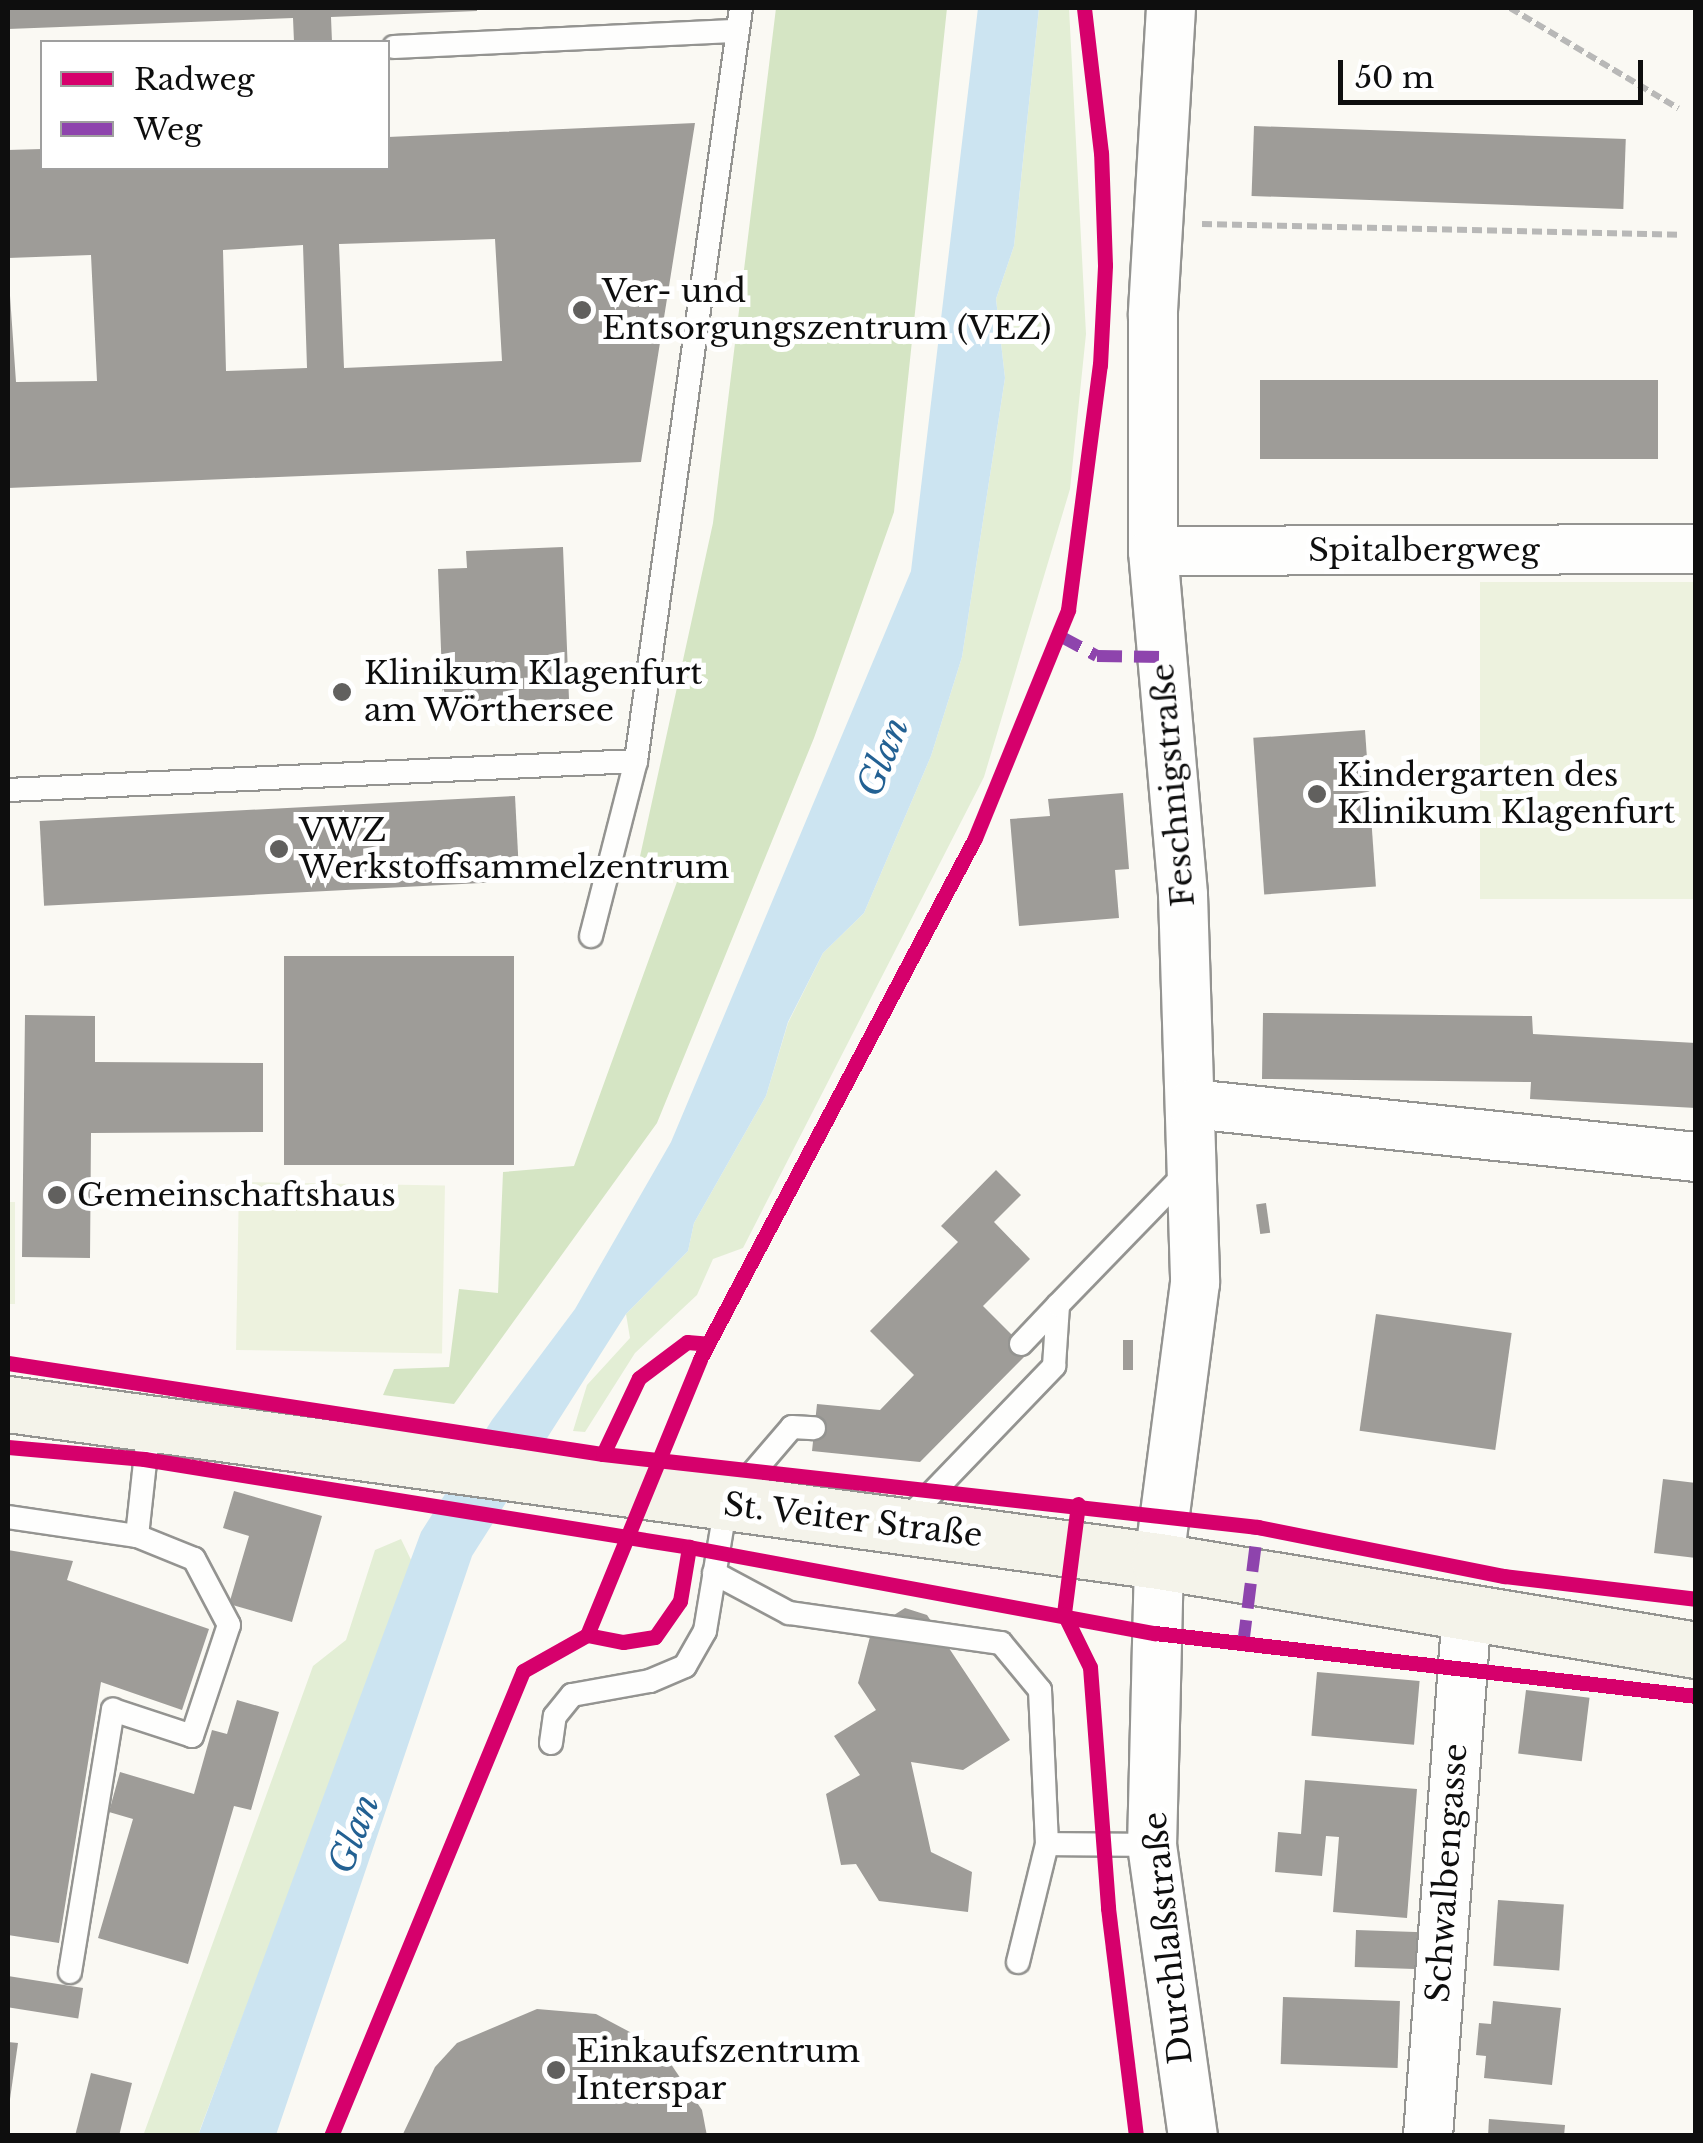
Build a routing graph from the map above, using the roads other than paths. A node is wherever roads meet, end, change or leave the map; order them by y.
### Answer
1 (1172, 8) edge
2 (740, 19) edge
3 (394, 47) dead end
4 (1696, 548) edge
5 (1153, 551) junction
6 (636, 761) junction
7 (8, 790) edge
8 (591, 936) dead end
9 (1192, 1104) junction
10 (1696, 1157) edge
11 (1195, 1164) junction
12 (1058, 1305) junction
13 (1021, 1344) dead end
14 (8, 1404) edge
15 (149, 1425) junction
16 (814, 1428) dead end
17 (726, 1504) junction
18 (8, 1517) edge
19 (900, 1526) junction
20 (137, 1536) junction
21 (1159, 1561) junction
22 (714, 1573) junction
23 (1467, 1611) junction
24 (1696, 1650) edge
25 (551, 1743) dead end
26 (1047, 1844) junction
27 (1152, 1845) junction
28 (1018, 1962) dead end
29 (70, 1972) dead end
30 (1193, 2136) edge
31 (1428, 2136) edge

1 - 5 street, Feschnigstraße
2 - 3 lane
2 - 6 lane
4 - 5 street, Spitalbergweg
5 - 9 street, Feschnigstraße
6 - 7 lane
6 - 8 lane
9 - 10 street
9 - 11 street, Feschnigstraße
11 - 12 lane
11 - 21 street, Feschnigstraße
12 - 13 lane
12 - 19 lane
14 - 15 main road, St. Veiter Straße
15 - 17 main road, St. Veiter Straße
15 - 20 lane
16 - 17 lane
17 - 19 main road, St. Veiter Straße
17 - 22 lane
18 - 20 lane
19 - 21 main road, St. Veiter Straße
20 - 29 lane
21 - 23 main road, St. Veiter Straße
21 - 27 street, Durchlaßstraße
22 - 25 lane
22 - 26 lane
23 - 24 main road, St. Veiter Straße
23 - 31 street, Schwalbengasse
26 - 27 lane
26 - 28 lane
27 - 30 street, Durchlaßstraße

